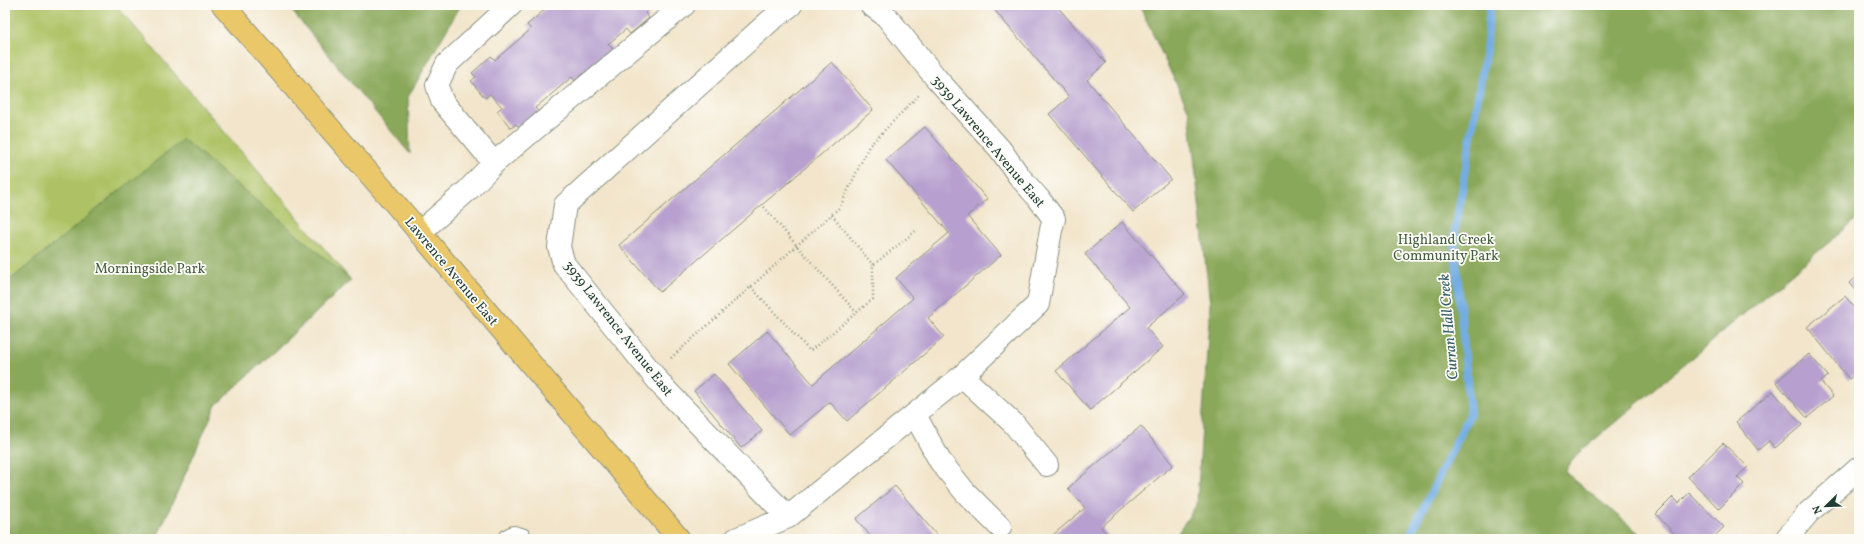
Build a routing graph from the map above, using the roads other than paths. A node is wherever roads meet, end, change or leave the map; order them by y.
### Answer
1 (222, 5) edge
2 (511, 5) edge
3 (684, 5) edge
4 (791, 5) edge
5 (871, 5) edge
6 (494, 163) junction
7 (419, 233) junction
8 (962, 376) junction
9 (915, 415) junction
10 (1047, 465) dead end
11 (1859, 468) edge
12 (788, 517) junction
13 (1000, 527) dead end
14 (510, 539) edge
15 (521, 539) edge
16 (679, 539) edge
17 (736, 539) edge
18 (1786, 539) edge

1 - 7 main road, Lawrence Avenue East
2 - 6 street
3 - 6 street
4 - 12 street, 3939 Lawrence Avenue East
5 - 8 street, 3939 Lawrence Avenue East
6 - 7 street
7 - 16 main road, Lawrence Avenue East
8 - 9 street, 3939 Lawrence Avenue East
8 - 10 street
9 - 12 street, 3939 Lawrence Avenue East
9 - 13 street
11 - 18 street
12 - 17 street, 3939 Lawrence Avenue East
14 - 15 street

